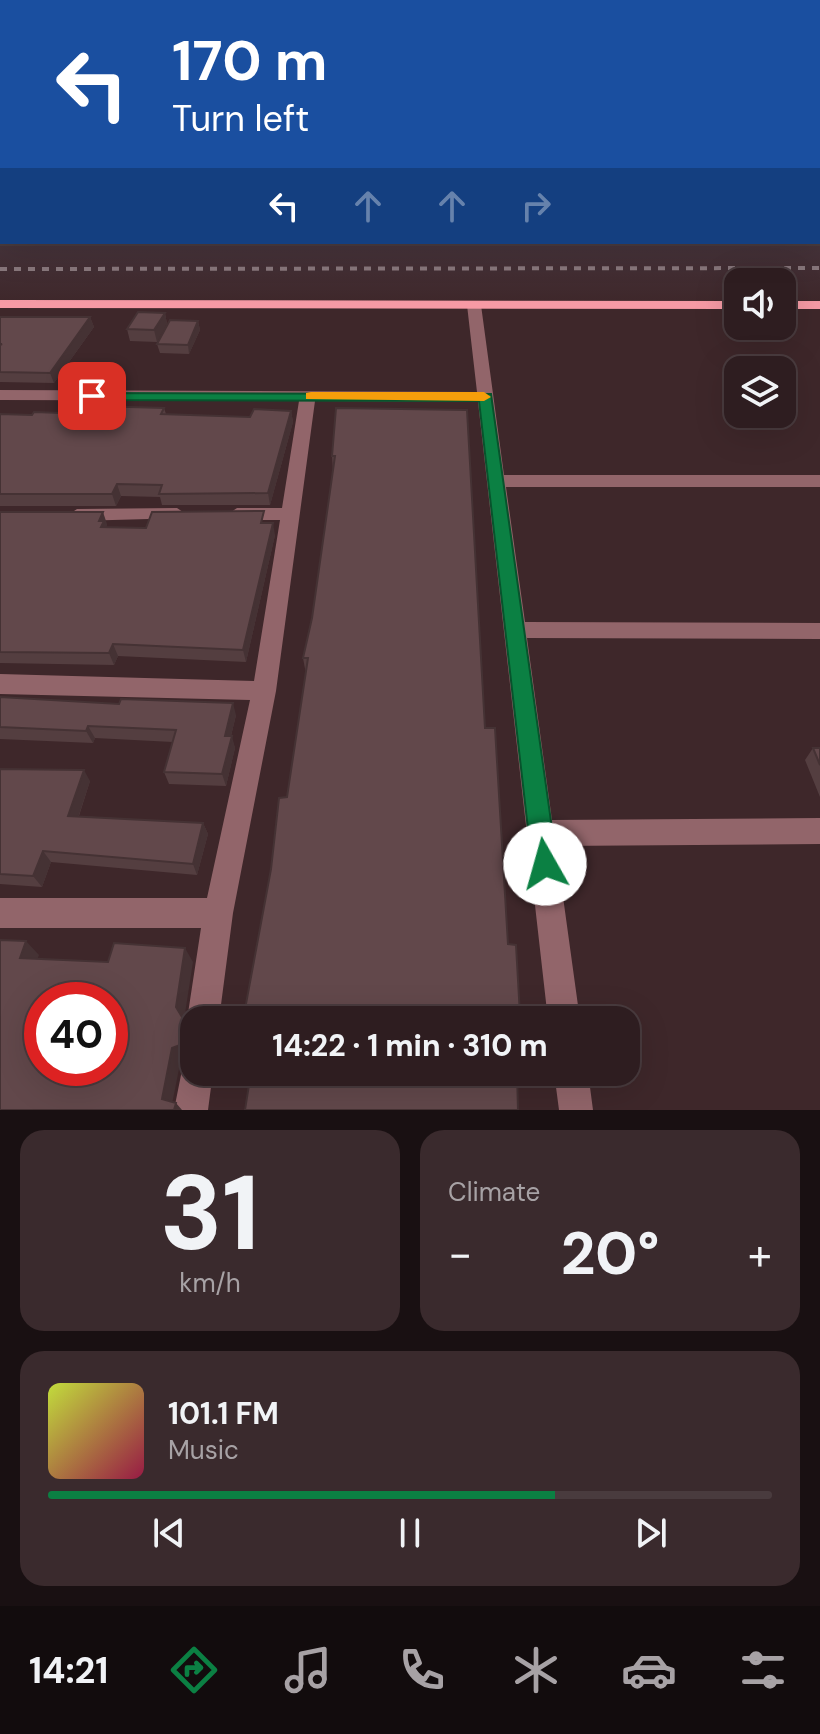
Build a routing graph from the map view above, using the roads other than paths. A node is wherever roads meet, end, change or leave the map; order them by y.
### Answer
1 (0, 304) edge
2 (474, 305) junction
3 (724, 305) edge
4 (796, 305) edge
5 (820, 305) edge
6 (0, 395) edge
7 (308, 396) junction
8 (486, 397) junction
9 (496, 481) junction
10 (820, 481) edge
11 (289, 514) junction
12 (61, 515) edge
13 (515, 630) junction
14 (820, 631) edge
15 (0, 684) edge
16 (264, 691) junction
17 (820, 831) edge
18 (541, 833) junction
19 (0, 913) edge
20 (218, 913) junction
21 (205, 1006) edge
22 (562, 1006) edge
23 (194, 1086) edge
24 (573, 1086) edge
25 (191, 1110) edge
26 (576, 1110) edge

1 - 2 main road
2 - 3 main road
2 - 8 street
4 - 5 main road
6 - 7 street
7 - 8 street
7 - 11 street
8 - 9 street
9 - 10 street
9 - 13 street
11 - 12 street
11 - 16 street
13 - 14 street
13 - 18 street
15 - 16 street
16 - 20 street
17 - 18 street
18 - 22 street
19 - 20 street
20 - 21 street
23 - 25 street
24 - 26 street

